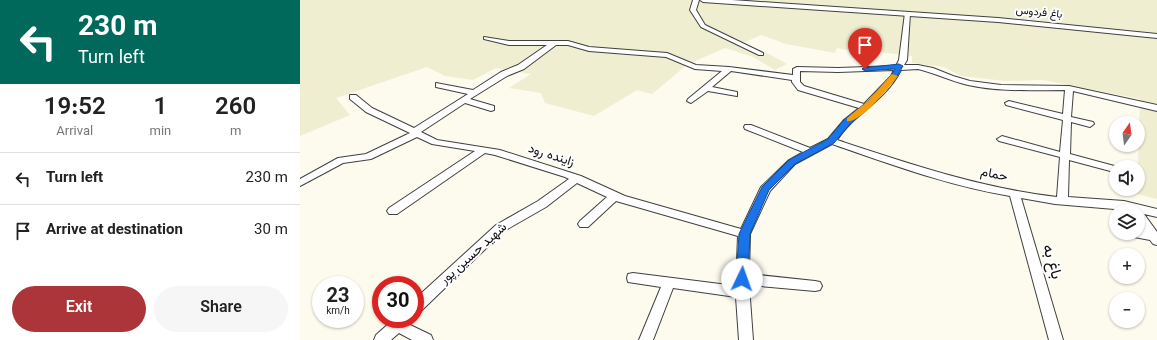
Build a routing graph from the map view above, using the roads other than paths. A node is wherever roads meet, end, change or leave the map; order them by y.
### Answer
1 (696, 0) edge
2 (703, 0) edge
3 (907, 14) junction
4 (1157, 36) edge
5 (486, 38) dead end
6 (554, 43) junction
7 (762, 54) dead end
8 (899, 66) junction
9 (729, 69) junction
10 (796, 78) junction
11 (439, 85) dead end
12 (707, 88) junction
13 (1069, 88) junction
14 (474, 93) junction
15 (734, 94) dead end
16 (353, 97) dead end
17 (464, 100) junction
18 (691, 101) dead end
19 (1008, 103) dead end
20 (865, 107) junction
21 (491, 108) dead end
22 (1157, 108) edge
23 (1068, 118) junction
24 (1090, 124) dead end
25 (748, 127) dead end
26 (416, 132) junction
27 (1002, 139) dead end
28 (831, 141) junction
29 (483, 150) junction
30 (811, 152) junction
31 (1065, 156) junction
32 (1109, 168) edge
33 (577, 178) junction
34 (300, 183) edge
35 (1014, 193) junction
36 (615, 196) junction
37 (1062, 200) junction
38 (1112, 204) edge
39 (393, 211) dead end
40 (1145, 212) edge
41 (1157, 213) edge
42 (584, 224) dead end
43 (1145, 224) edge
44 (744, 234) junction
45 (1145, 236) edge
46 (1155, 238) edge
47 (633, 278) dead end
48 (742, 279) junction
49 (670, 283) junction
50 (815, 286) dead end
51 (743, 292) junction
52 (424, 300) edge
53 (394, 328) edge
54 (409, 328) edge
55 (381, 340) edge
56 (426, 340) edge
57 (646, 340) edge
58 (746, 340) edge
59 (1056, 340) edge

1 - 7 street
2 - 3 street, باغ فردوس
3 - 4 street, باغ فردوس
3 - 8 street
5 - 6 street
6 - 9 street
6 - 14 street
8 - 10 street
8 - 13 street
8 - 20 street
9 - 10 street
9 - 12 street
10 - 20 street
11 - 14 street
12 - 15 street
12 - 18 street
13 - 22 street
13 - 23 street
14 - 17 street
16 - 26 street, زاینده رود
17 - 21 street
17 - 26 street
19 - 23 street
20 - 28 street
23 - 24 street
23 - 31 street
25 - 30 street
26 - 29 street, زاینده رود
26 - 34 street
27 - 31 street
28 - 30 street
28 - 35 street, حمام
29 - 33 street, زاینده رود
29 - 39 street
30 - 44 street
31 - 32 street
31 - 37 street
33 - 36 street, زاینده رود
33 - 52 street, شهید حسین پور
35 - 37 street, حمام
35 - 59 street, باغ به
36 - 42 street
36 - 44 street, زاینده رود
37 - 38 street, حمام
40 - 41 street, حمام
43 - 46 street
44 - 48 street
45 - 46 street
47 - 49 street
48 - 50 street
48 - 51 street
49 - 51 street
49 - 57 street
51 - 58 street
53 - 55 street
54 - 56 street

